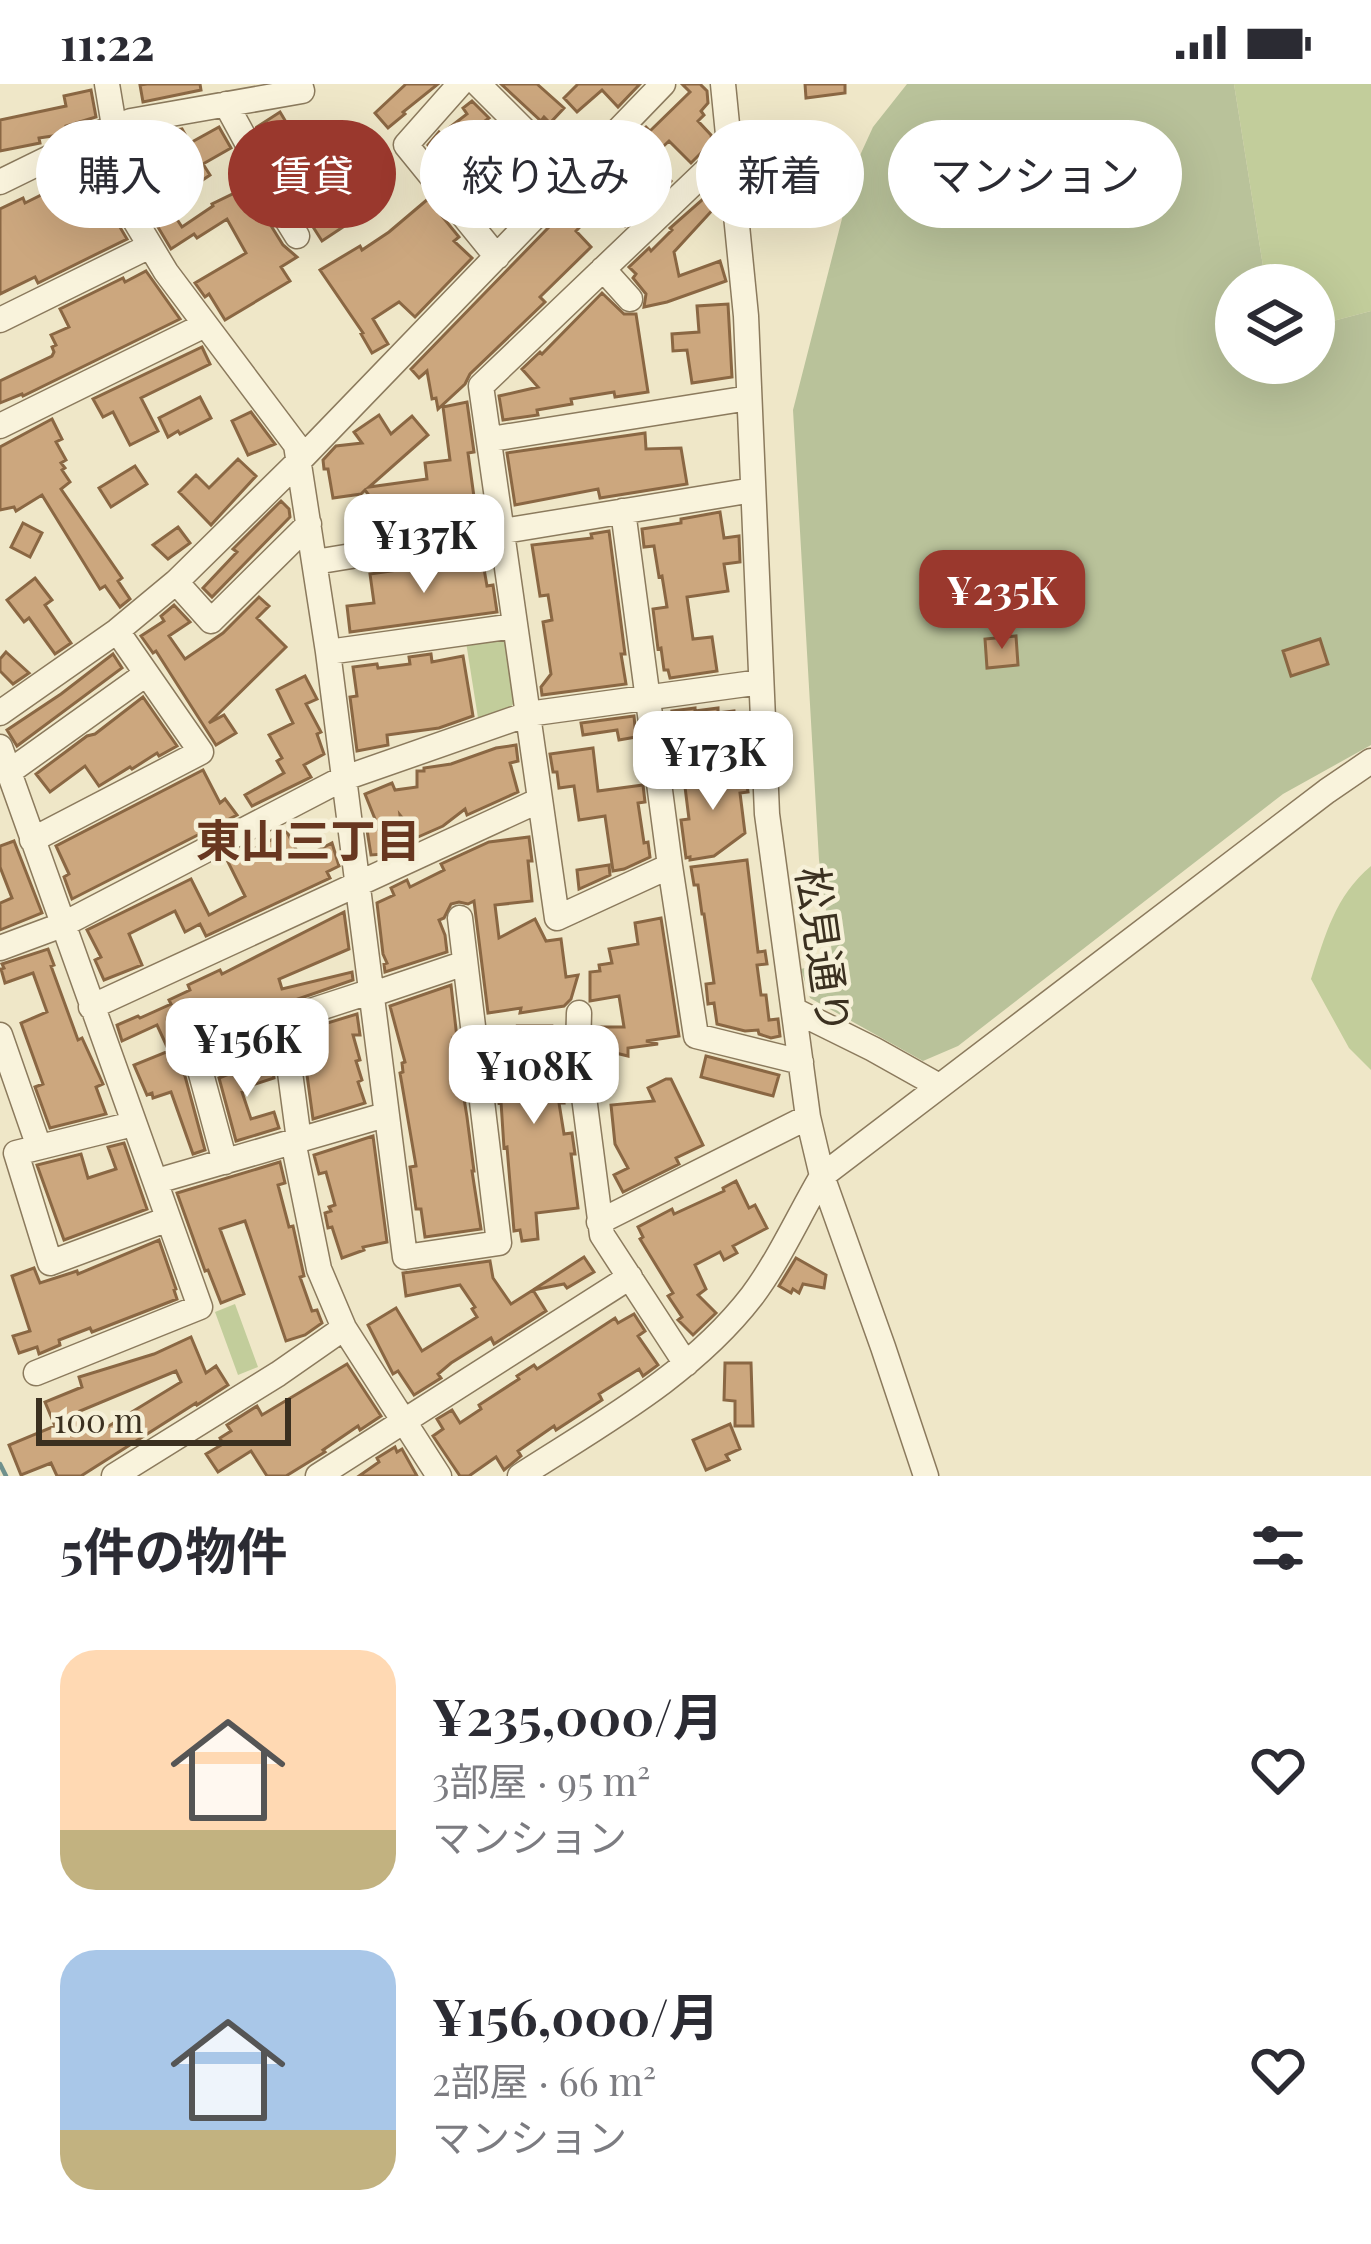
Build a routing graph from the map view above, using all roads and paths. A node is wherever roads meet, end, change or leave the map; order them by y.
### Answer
1 (107, 84) edge
2 (300, 84) edge
3 (460, 84) edge
4 (478, 84) edge
5 (663, 84) edge
6 (723, 84) edge
7 (226, 104) junction
8 (113, 120) edge
9 (145, 120) edge
10 (514, 120) edge
11 (627, 120) edge
12 (727, 120) edge
13 (36, 164) edge
14 (696, 180) edge
15 (0, 182) edge
16 (139, 228) edge
17 (524, 228) edge
18 (738, 228) edge
19 (297, 236) dead end
20 (150, 246) junction
21 (497, 257) junction
22 (603, 269) junction
23 (629, 299) dead end
24 (0, 320) edge
25 (205, 325) junction
26 (749, 398) junction
27 (0, 426) edge
28 (491, 439) junction
29 (300, 460) junction
30 (753, 490) junction
31 (623, 511) junction
32 (309, 524) junction
33 (504, 530) junction
34 (315, 562) junction
35 (176, 582) junction
36 (515, 626) junction
37 (117, 631) junction
38 (328, 652) junction
39 (146, 674) junction
40 (761, 682) junction
41 (648, 697) junction
42 (5, 704) edge
43 (528, 714) junction
44 (0, 747) edge
45 (1371, 761) edge
46 (10, 772) junction
47 (342, 779) junction
48 (540, 800) junction
49 (32, 840) junction
50 (670, 866) junction
51 (357, 883) junction
52 (460, 918) dead end
53 (62, 925) junction
54 (0, 948) edge
55 (465, 963) junction
56 (369, 994) junction
57 (92, 1007) junction
58 (794, 1010) junction
59 (579, 1013) dead end
60 (0, 1035) edge
61 (188, 1042) dead end
62 (801, 1062) junction
63 (939, 1086) junction
64 (385, 1115) junction
65 (808, 1117) junction
66 (133, 1124) junction
67 (296, 1141) junction
68 (39, 1147) junction
69 (225, 1162) junction
70 (821, 1176) junction
71 (157, 1181) junction
72 (168, 1219) junction
73 (599, 1222) junction
74 (630, 1277) junction
75 (344, 1328) junction
76 (686, 1364) junction
77 (34, 1374) dead end
78 (403, 1421) junction
79 (151, 1466) edge
80 (114, 1476) edge
81 (318, 1476) edge
82 (439, 1476) edge
83 (520, 1476) edge
84 (926, 1476) edge

1 - 8 street
2 - 7 street
3 - 21 street
4 - 10 street
5 - 11 street
6 - 12 street, 松見通り
7 - 9 street
7 - 19 street
13 - 15 street
14 - 22 street
16 - 20 street
17 - 21 street
18 - 26 street, 松見通り
20 - 24 street
20 - 25 street
21 - 29 street
22 - 23 street
22 - 28 street
25 - 27 street
25 - 29 street
26 - 28 street
26 - 30 street, 松見通り
28 - 33 street
29 - 32 street
29 - 35 street
30 - 31 street
30 - 40 street, 松見通り
31 - 33 street
31 - 41 street
32 - 34 street
32 - 35 street
33 - 34 street
33 - 36 street
34 - 38 street
35 - 37 street
36 - 38 street
36 - 43 street
37 - 39 street
37 - 42 street
38 - 47 street
39 - 46 street
39 - 49 street
40 - 41 street
40 - 58 street, 松見通り
41 - 43 street
41 - 50 street
43 - 47 street
43 - 48 street
44 - 46 street
45 - 63 street
46 - 49 street
47 - 51 street
47 - 53 street
48 - 50 street
48 - 51 street
49 - 53 street
50 - 62 street
51 - 56 street
51 - 57 street
52 - 55 street
53 - 54 street
53 - 57 street
55 - 56 street
55 - 64 street
56 - 64 street
56 - 67 street
57 - 66 street
58 - 62 street, 松見通り
58 - 63 street
59 - 73 street
60 - 68 street
61 - 69 street
62 - 65 street, 松見通り
63 - 70 street
64 - 67 street
65 - 70 street, 松見通り
65 - 73 street
66 - 68 street
66 - 71 street
67 - 69 street
67 - 75 street
68 - 72 street
69 - 71 street
70 - 76 street
70 - 84 street, 松見通り
71 - 72 street
72 - 77 street
73 - 74 street
74 - 76 street
74 - 78 street
75 - 78 street
75 - 79 street
76 - 83 street
78 - 81 street
78 - 82 street
79 - 80 street

